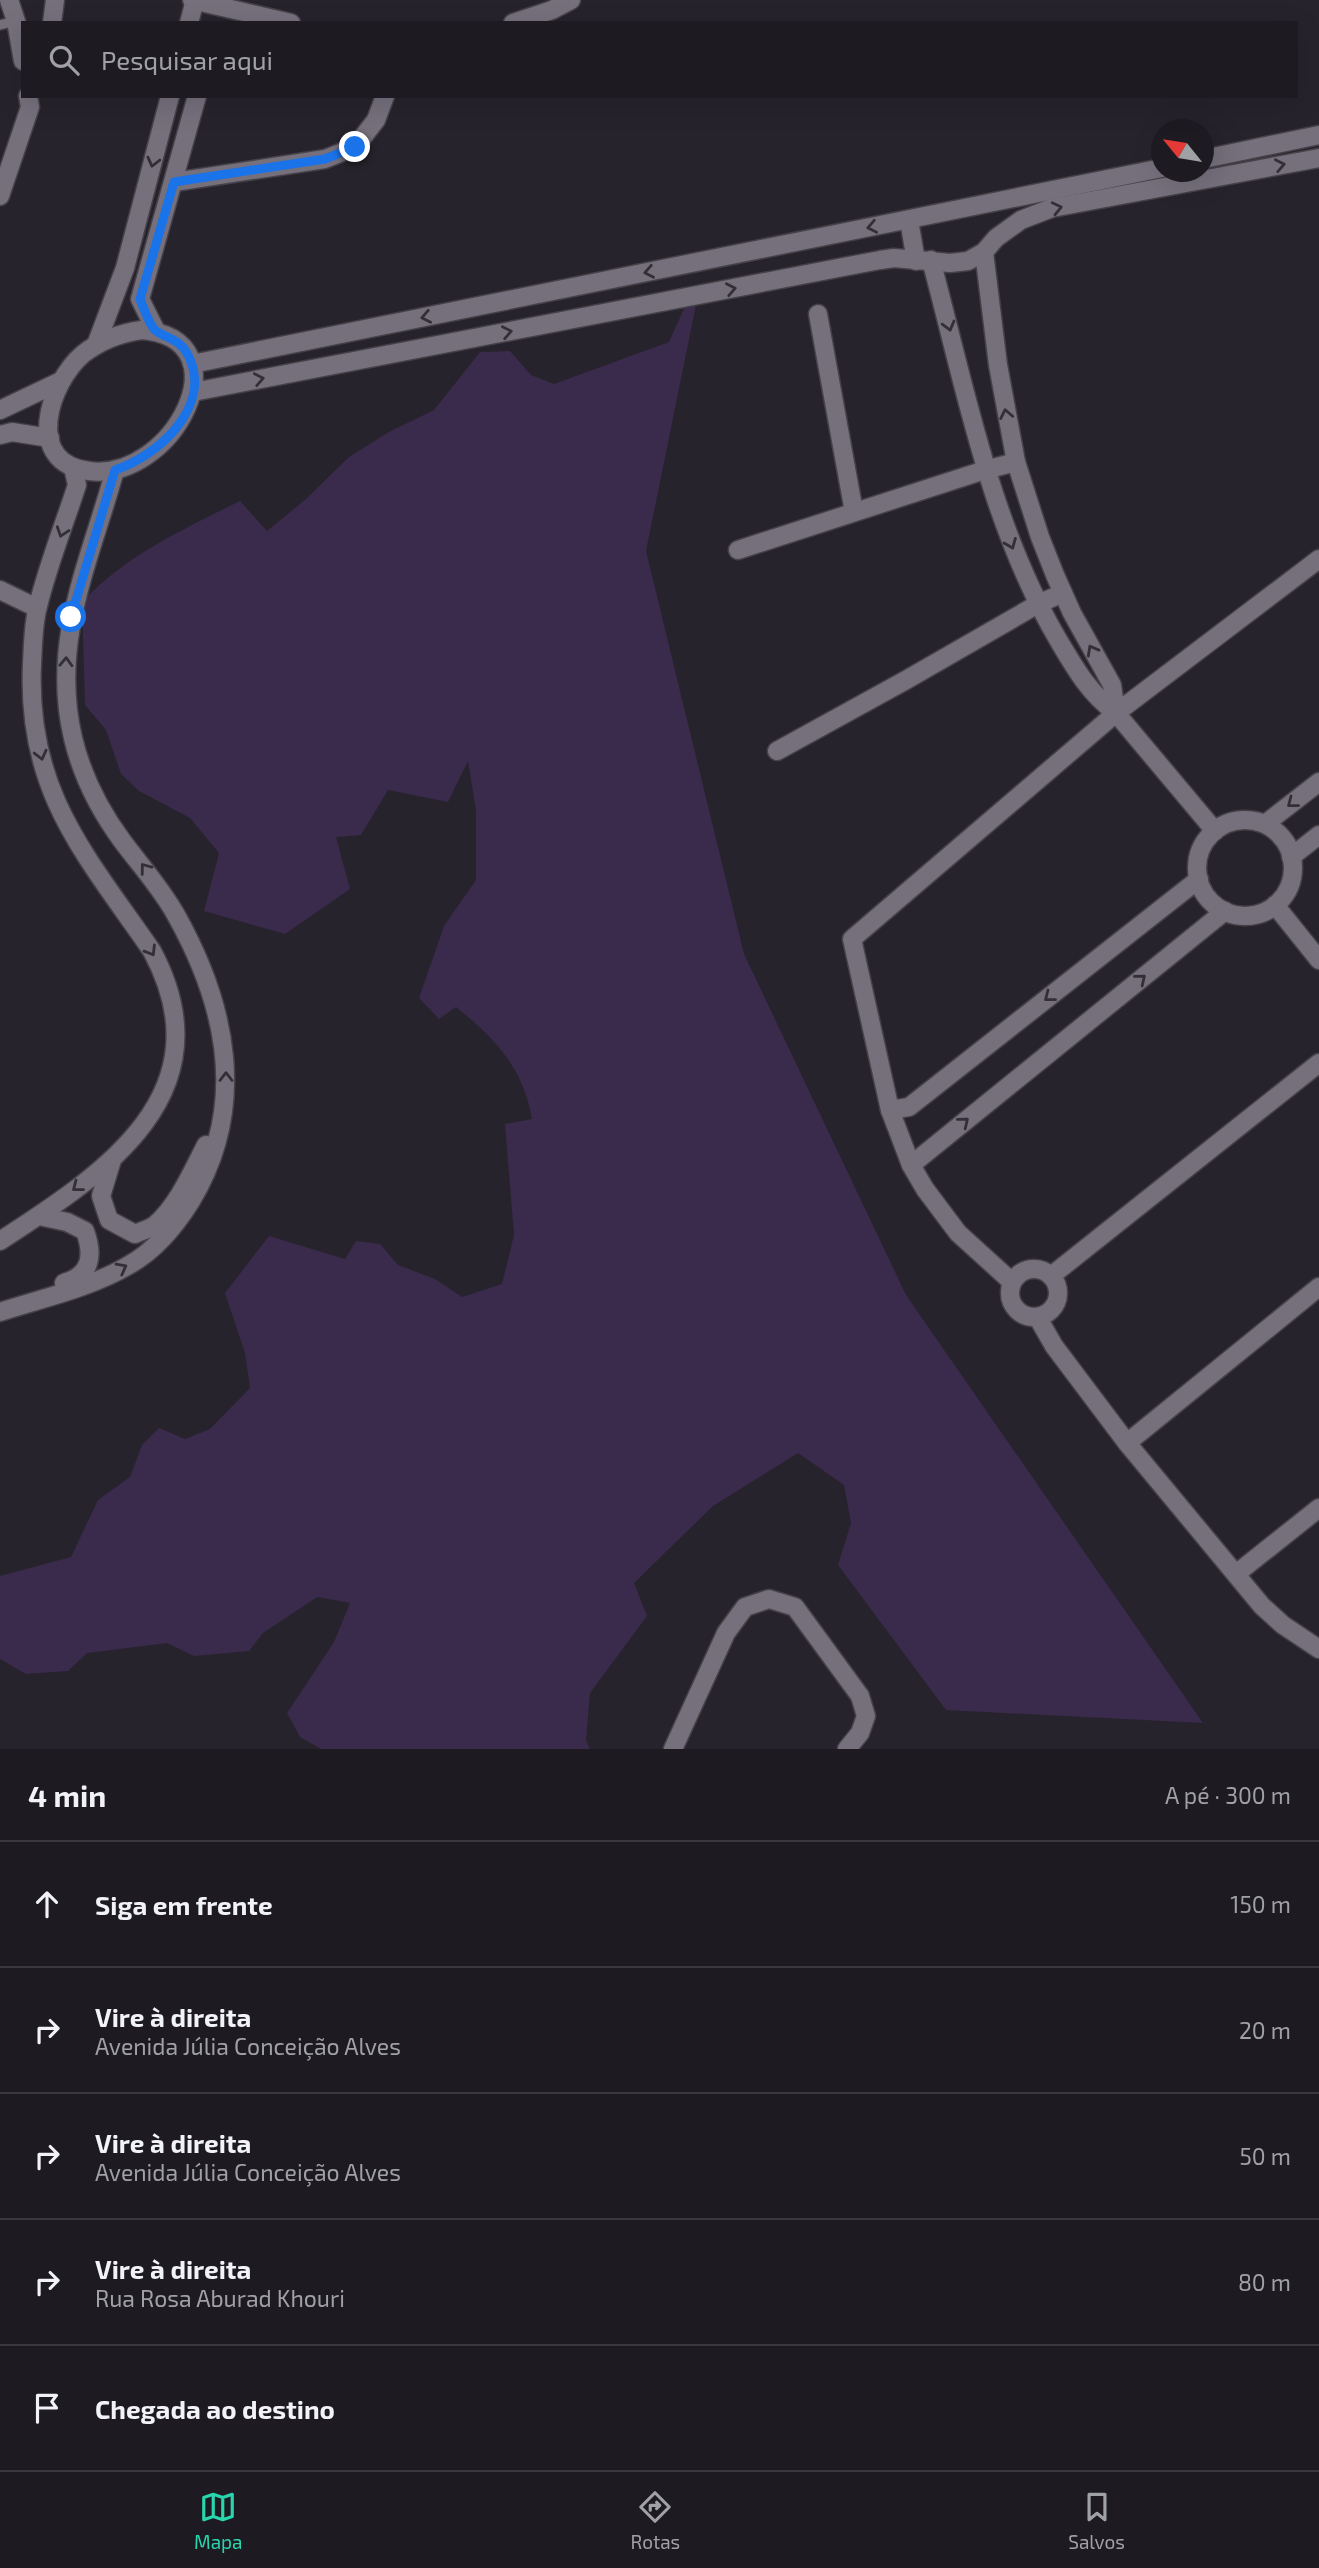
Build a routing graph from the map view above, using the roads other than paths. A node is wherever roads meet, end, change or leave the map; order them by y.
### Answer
1 (9, 0) edge
2 (55, 0) edge
3 (194, 0) edge
4 (536, 0) edge
5 (571, 0) edge
6 (220, 10) edge
7 (552, 10) junction
8 (52, 21) edge
9 (189, 21) edge
10 (280, 21) edge
11 (519, 21) edge
12 (8, 23) edge
13 (21, 56) edge
14 (169, 98) edge
15 (196, 98) edge
16 (384, 98) edge
17 (30, 100) edge
18 (1319, 135) edge
19 (1214, 157) edge
20 (1319, 158) edge
21 (1151, 170) edge
22 (174, 182) junction
23 (0, 196) edge
24 (987, 205) junction
25 (909, 220) junction
26 (990, 245) junction
27 (924, 261) junction
28 (818, 314) dead end
29 (156, 331) junction
30 (96, 345) junction
31 (192, 364) junction
32 (61, 381) junction
33 (193, 392) junction
34 (0, 410) edge
35 (0, 435) edge
36 (50, 438) junction
37 (1016, 462) junction
38 (73, 467) junction
39 (115, 470) junction
40 (985, 470) junction
41 (854, 512) junction
42 (738, 550) dead end
43 (1319, 559) edge
44 (0, 590) edge
45 (1063, 593) junction
46 (1038, 604) junction
47 (37, 608) junction
48 (1116, 713) junction
49 (777, 751) dead end
50 (1319, 782) edge
51 (1265, 824) junction
52 (1215, 831) junction
53 (1319, 835) edge
54 (1291, 857) junction
55 (1199, 879) junction
56 (1275, 905) junction
57 (1225, 911) junction
58 (1319, 960) edge
59 (1319, 1063) edge
60 (224, 1108) junction
61 (890, 1110) junction
62 (112, 1160) junction
63 (911, 1165) junction
64 (39, 1216) junction
65 (0, 1241) edge
66 (1051, 1276) junction
67 (1012, 1282) junction
68 (1319, 1287) edge
69 (0, 1311) edge
70 (1038, 1318) junction
71 (1127, 1443) junction
72 (1319, 1508) edge
73 (1236, 1574) junction
74 (1319, 1649) edge
75 (673, 1749) edge
76 (847, 1749) edge

1 - 12 street
2 - 8 street
3 - 6 street
3 - 9 street
4 - 7 street
5 - 7 street
6 - 10 street
7 - 11 street
12 - 13 street
14 -> 30 street
15 - 22 street
16 - 22 street
17 - 23 street
18 - 19 street
26 -> 20 street
21 - 24 street
22 - 29 street
24 - 25 street
24 - 26 street
25 - 27 street
25 -> 31 street
26 - 27 street
37 -> 26 street
33 -> 27 street
27 -> 40 street
28 - 41 street
29 - 30 street
29 - 31 street
30 - 32 street
31 - 33 street
32 - 34 street
32 - 36 street
33 - 39 street
35 - 36 street
36 - 38 street
37 - 40 street
37 - 45 street
38 - 39 street
38 -> 47 street
60 -> 39 street
40 - 41 street
40 -> 46 street
41 - 42 street
43 - 48 street
44 - 47 street
45 - 46 street
48 -> 45 street
46 - 48 street
46 - 49 street
47 -> 62 street
48 - 52 street
48 - 61 street
50 -> 51 street
51 - 52 street
51 - 54 street
52 - 55 street
53 - 54 street
54 - 56 street
55 - 57 street
55 -> 61 street
56 - 57 street
56 - 58 street
63 -> 57 street
59 - 66 street
60 - 62 street
69 -> 60 street
61 - 63 street
62 -> 64 street
63 - 67 street
64 - 65 street
64 - 69 street
66 - 67 street
66 - 70 street
67 - 70 street
68 - 71 street
70 - 71 street
71 - 73 street
72 - 73 street
73 - 74 street
75 - 76 street

